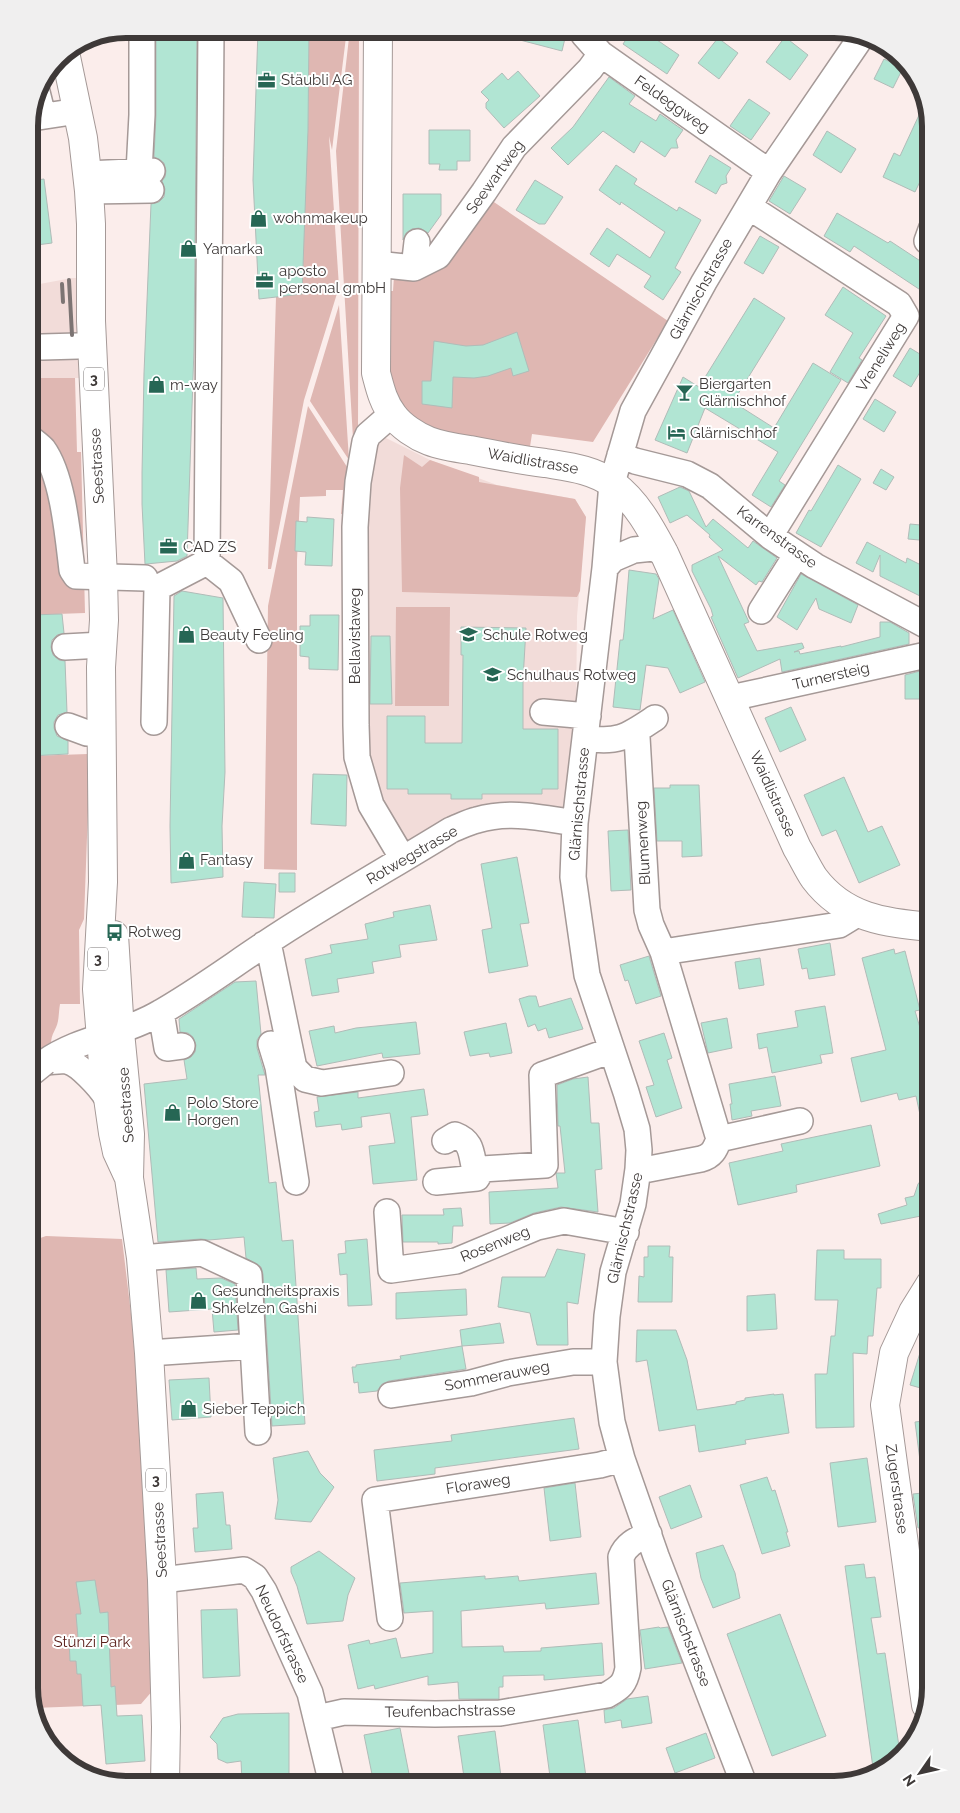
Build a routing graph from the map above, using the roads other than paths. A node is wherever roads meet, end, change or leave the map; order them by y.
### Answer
1 (142, 38) edge
2 (211, 38) edge
3 (378, 38) edge
4 (587, 38) edge
5 (859, 41) edge
6 (601, 54) junction
7 (65, 62) edge
8 (78, 111) junction
9 (38, 115) edge
10 (769, 172) junction
11 (88, 183) junction
12 (749, 207) junction
13 (417, 242) dead end
14 (376, 264) junction
15 (414, 268) junction
16 (78, 346) dead end
17 (42, 347) dead end
18 (392, 414) junction
19 (38, 445) edge
20 (620, 455) junction
21 (612, 484) junction
22 (770, 536) junction
23 (664, 553) junction
24 (797, 554) junction
25 (207, 562) junction
26 (605, 568) junction
27 (103, 577) junction
28 (151, 583) junction
29 (761, 611) dead end
30 (922, 623) edge
31 (259, 640) dead end
32 (102, 646) junction
33 (64, 647) dead end
34 (922, 656) edge
35 (731, 700) junction
36 (543, 712) dead end
37 (154, 722) dead end
38 (68, 726) dead end
39 (587, 727) junction
40 (102, 733) junction
41 (575, 823) junction
42 (403, 859) junction
43 (857, 914) junction
44 (922, 926) edge
45 (264, 944) junction
46 (663, 952) junction
47 (278, 993) junction
48 (161, 1012) junction
49 (110, 1034) junction
50 (182, 1046) dead end
51 (612, 1050) junction
52 (38, 1064) edge
53 (38, 1065) edge
54 (390, 1073) dead end
55 (107, 1098) junction
56 (800, 1121) dead end
57 (719, 1139) junction
58 (445, 1142) dead end
59 (482, 1169) junction
60 (638, 1169) junction
61 (129, 1178) junction
62 (296, 1182) dead end
63 (436, 1182) dead end
64 (387, 1212) dead end
65 (626, 1232) junction
66 (140, 1258) junction
67 (922, 1298) edge
68 (253, 1346) junction
69 (148, 1353) junction
70 (604, 1362) junction
71 (391, 1395) dead end
72 (258, 1432) dead end
73 (622, 1459) junction
74 (649, 1534) junction
75 (162, 1580) junction
76 (390, 1618) dead end
77 (922, 1676) edge
78 (317, 1718) junction
79 (165, 1775) edge
80 (330, 1775) edge
81 (741, 1776) edge

1 - 11 street
2 - 25 street
3 - 14 main road, Waidlistrasse
4 - 6 street, Feldeggweg
5 - 10 street, Glärnischstrasse
6 - 10 street, Feldeggweg
6 - 15 street, Seewartweg
7 - 8 main road, Seestrasse / 3
8 - 9 street
8 - 11 main road, Seestrasse / 3
10 - 12 street, Glärnischstrasse
11 - 27 main road, Seestrasse / 3
12 - 20 street, Glärnischstrasse
12 - 22 street, Vreneliweg
13 - 15 street
14 - 15 street
14 - 18 main road, Waidlistrasse
16 - 17 street
18 - 21 main road, Waidlistrasse
18 - 42 street, Bellavistaweg
19 - 27 street
20 - 21 street, Glärnischstrasse
20 - 22 street, Karrenstrasse
21 - 23 main road, Waidlistrasse
21 - 26 street, Glärnischstrasse
22 - 24 street, Karrenstrasse
23 - 26 street
23 - 35 main road, Waidlistrasse
24 - 29 street
24 - 30 street, Karrenstrasse
25 - 28 street
25 - 31 street
26 - 39 street, Glärnischstrasse
27 - 28 street
27 - 32 main road, Seestrasse / 3
28 - 37 street
32 - 33 street
32 - 40 main road, Seestrasse / 3
34 - 35 street, Turnersteig
35 - 43 main road, Waidlistrasse
36 - 39 street
38 - 40 street
39 - 41 street, Glärnischstrasse
39 - 46 street, Blumenweg
40 - 49 main road, Seestrasse / 3
41 - 42 street, Rotwegstrasse
41 - 51 street, Glärnischstrasse
42 - 45 street, Rotwegstrasse
43 - 44 main road, Waidlistrasse
43 - 46 street
45 - 47 street
45 - 48 street, Rotwegstrasse
46 - 57 street, Blumenweg
47 - 54 street
47 - 62 street
48 - 49 street, Rotwegstrasse
48 - 50 street
49 - 52 street, Rotwegstrasse
49 - 55 main road, Seestrasse / 3
49 - 61 main road, Seestrasse / 3
51 - 59 street
51 - 60 street, Glärnischstrasse
53 - 55 street
55 - 61 main road, Seestrasse / 3
56 - 57 street
57 - 60 street
58 - 59 street
59 - 63 street
60 - 65 street, Glärnischstrasse
61 - 66 main road, Seestrasse / 3
64 - 65 street, Rosenweg
65 - 70 street, Glärnischstrasse
66 - 68 street
66 - 69 main road, Seestrasse / 3
67 - 77 main road, Zugerstrasse
68 - 69 street
68 - 72 street
69 - 75 main road, Seestrasse / 3
70 - 71 street, Sommerauweg
70 - 73 street, Glärnischstrasse
73 - 74 street, Glärnischstrasse
73 - 76 street, Floraweg
74 - 78 street, Teufenbachstrasse
74 - 81 street, Glärnischstrasse
75 - 78 street, Neudorfstrasse
75 - 79 main road, Seestrasse / 3
78 - 80 street, Neudorfstrasse

